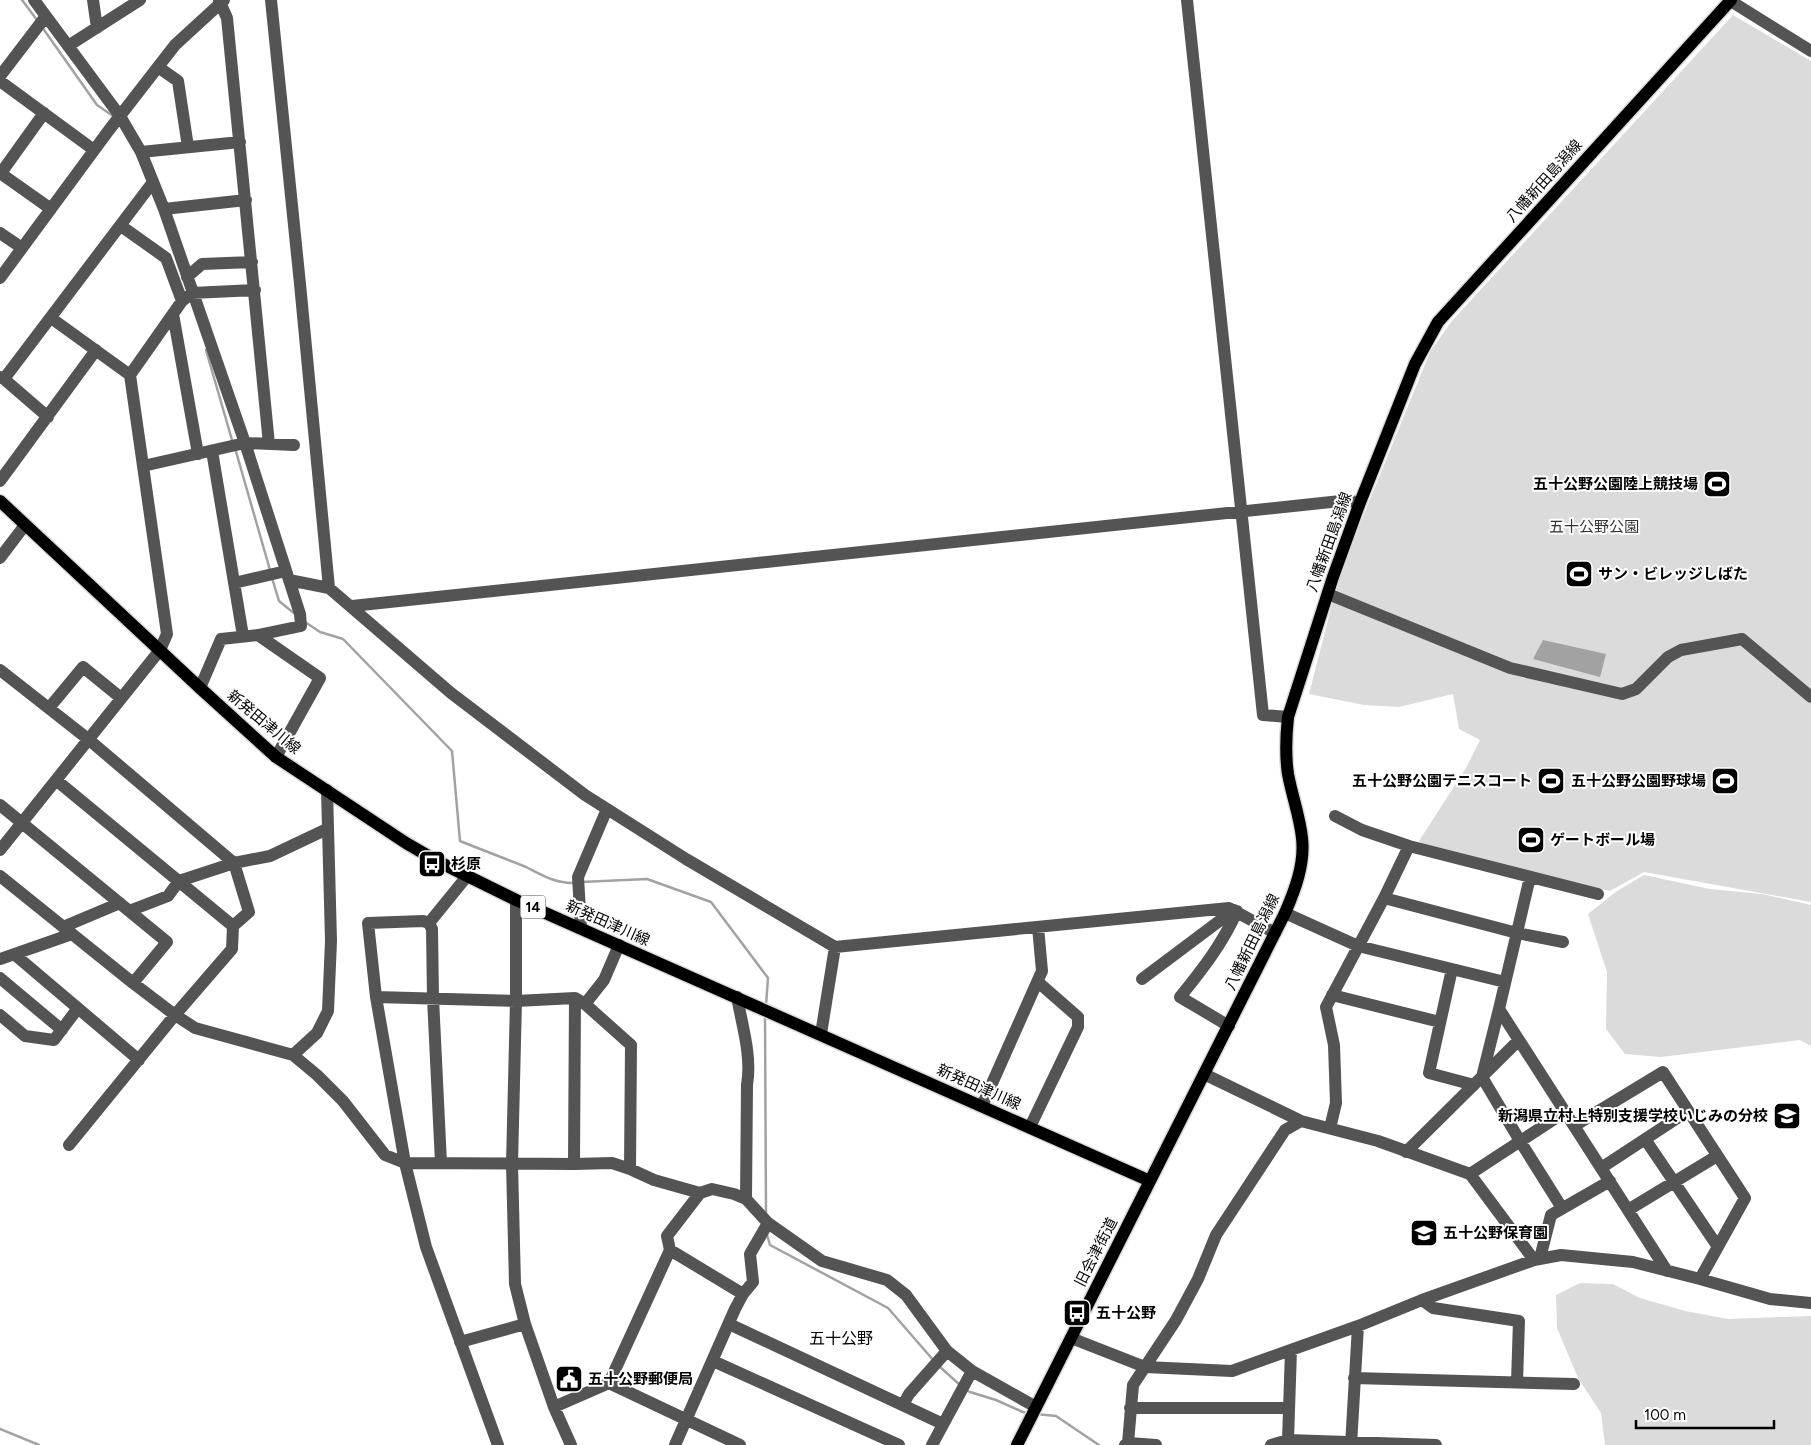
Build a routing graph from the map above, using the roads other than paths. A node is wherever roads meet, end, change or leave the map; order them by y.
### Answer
1 (34, 0) edge
2 (93, 0) edge
3 (140, 0) edge
4 (271, 0) edge
5 (1187, 0) edge
6 (1730, 0) edge
7 (221, 1) edge
8 (46, 16) junction
9 (97, 28) junction
10 (68, 46) junction
11 (1811, 51) edge
12 (158, 67) junction
13 (0, 76) edge
14 (0, 81) edge
15 (44, 113) junction
16 (120, 116) junction
17 (240, 142) junction
18 (188, 147) junction
19 (94, 150) junction
20 (141, 152) junction
21 (1, 173) edge
22 (154, 182) junction
23 (246, 200) junction
24 (51, 209) junction
25 (164, 209) junction
26 (121, 226) junction
27 (0, 233) edge
28 (22, 248) junction
29 (252, 262) junction
30 (187, 277) junction
31 (0, 278) edge
32 (255, 290) junction
33 (192, 293) junction
34 (182, 301) junction
35 (174, 314) junction
36 (51, 318) junction
37 (96, 350) junction
38 (130, 375) junction
39 (2, 378) edge
40 (48, 417) junction
41 (245, 443) junction
42 (269, 444) junction
43 (294, 444) dead end
44 (212, 452) junction
45 (198, 454) junction
46 (143, 466) junction
47 (0, 481) edge
48 (0, 501) edge
49 (1359, 505) junction
50 (1240, 512) junction
51 (24, 525) junction
52 (0, 558) edge
53 (287, 576) junction
54 (234, 583) junction
55 (329, 588) junction
56 (1328, 594) junction
57 (352, 606) junction
58 (258, 634) junction
59 (243, 636) junction
60 (160, 650) junction
61 (0, 670) edge
62 (200, 688) junction
63 (121, 698) junction
64 (1811, 698) edge
65 (49, 708) junction
66 (1288, 717) junction
67 (88, 739) junction
68 (276, 757) junction
69 (56, 780) junction
70 (327, 790) junction
71 (0, 805) edge
72 (607, 809) junction
73 (1335, 816) dead end
74 (22, 824) junction
75 (327, 829) junction
76 (1409, 846) junction
77 (0, 850) edge
78 (234, 862) junction
79 (468, 875) junction
80 (0, 876) edge
81 (1530, 877) junction
82 (179, 881) junction
83 (1598, 894) dead end
84 (1384, 898) junction
85 (516, 900) junction
86 (125, 907) junction
87 (1236, 910) junction
88 (1286, 913) junction
89 (429, 923) junction
90 (233, 926) junction
91 (1038, 927) junction
92 (581, 928) junction
93 (67, 931) junction
94 (1275, 932) junction
95 (1517, 933) junction
96 (1563, 942) dead end
97 (619, 945) junction
98 (1358, 946) junction
99 (835, 947) junction
100 (14, 954) junction
101 (0, 959) edge
102 (1452, 969) junction
103 (0, 978) edge
104 (1142, 980) dead end
105 (1038, 982) junction
106 (1506, 982) junction
107 (133, 983) junction
108 (1332, 995) junction
109 (376, 997) junction
110 (736, 997) junction
111 (433, 998) junction
112 (516, 1001) junction
113 (580, 1001) junction
114 (78, 1008) junction
115 (1499, 1009) junction
116 (0, 1015) edge
117 (175, 1015) junction
118 (1440, 1022) junction
119 (1229, 1026) junction
120 (62, 1030) junction
121 (821, 1034) junction
122 (1519, 1040) junction
123 (293, 1055) junction
124 (139, 1060) junction
125 (1204, 1074) junction
126 (1478, 1081) junction
127 (982, 1106) junction
128 (1688, 1111) junction
129 (1565, 1112) junction
130 (1301, 1121) junction
131 (1574, 1126) junction
132 (1030, 1127) junction
133 (1330, 1128) junction
134 (1645, 1139) junction
135 (1520, 1141) junction
136 (69, 1145) dead end
137 (1406, 1152) junction
138 (1717, 1156) junction
139 (405, 1163) junction
140 (441, 1164) junction
141 (512, 1164) junction
142 (574, 1164) junction
143 (1601, 1168) junction
144 (630, 1169) junction
145 (1470, 1174) junction
146 (1150, 1181) junction
147 (1610, 1181) junction
148 (1674, 1182) junction
149 (700, 1192) junction
150 (746, 1198) junction
151 (1562, 1208) junction
152 (1628, 1210) junction
153 (768, 1222) junction
154 (1718, 1247) junction
155 (670, 1250) junction
156 (1537, 1259) junction
157 (1667, 1271) junction
158 (1700, 1279) junction
159 (743, 1294) junction
160 (1422, 1300) junction
161 (1811, 1303) edge
162 (525, 1324) junction
163 (729, 1324) junction
164 (1358, 1326) junction
165 (1071, 1338) junction
166 (460, 1342) junction
167 (1291, 1350) junction
168 (947, 1351) junction
169 (713, 1361) junction
170 (1145, 1367) junction
171 (972, 1372) junction
172 (1354, 1378) junction
173 (1517, 1382) junction
174 (609, 1383) junction
175 (1574, 1384) dead end
176 (903, 1406) junction
177 (554, 1407) junction
178 (1036, 1407) junction
179 (1130, 1408) junction
180 (1289, 1408) junction
181 (686, 1420) junction
182 (943, 1424) junction
183 (1288, 1440) junction
184 (1126, 1444) edge
185 (1351, 1444) edge
186 (498, 1445) edge
187 (571, 1445) edge
188 (676, 1445) edge
189 (740, 1445) edge
190 (899, 1445) edge
191 (932, 1445) edge
192 (1017, 1445) edge
193 (1156, 1445) edge
194 (1271, 1445) edge
195 (1436, 1445) edge

1 - 8 street
2 - 9 street
3 - 9 street
4 - 55 street
5 - 50 street
6 - 11 street
6 - 49 main road, 八幡新田島潟線
7 - 12 street
7 - 17 street
8 - 10 street
8 - 13 street
9 - 10 street
10 - 16 street
12 - 16 street
12 - 18 street
14 - 15 street
15 - 19 street
15 - 21 street
16 - 19 street
16 - 20 street
17 - 18 street
17 - 23 street
18 - 20 street
19 - 24 street
20 - 22 street
21 - 24 street
22 - 25 street
22 - 26 street
23 - 25 street
23 - 29 street
24 - 28 street
25 - 30 street
26 - 34 street
26 - 36 street
27 - 28 street
28 - 31 street
29 - 30 street
29 - 32 street
30 - 33 street
32 - 33 street
32 - 42 street
33 - 34 street
33 - 41 street
34 - 35 street
35 - 38 street
35 - 45 street
36 - 37 street
36 - 39 street
37 - 38 street
37 - 40 street
38 - 46 street
39 - 40 street
40 - 47 street
41 - 42 street
41 - 44 street
41 - 53 street
42 - 43 street
44 - 45 street
44 - 54 street
45 - 46 street
46 - 60 street
48 - 51 main road, 新発田津川線 / 14
49 - 50 street
49 - 56 main road, 八幡新田島潟線
50 - 57 street
50 - 66 street
51 - 52 street
51 - 60 main road, 新発田津川線 / 14
53 - 54 street
53 - 55 street
53 - 58 street
54 - 59 street
55 - 57 street
56 - 64 street
56 - 66 main road, 八幡新田島潟線
57 - 72 street
58 - 59 street
58 - 68 street
59 - 62 street
60 - 62 main road, 新発田津川線 / 14
60 - 63 street
61 - 65 street
62 - 68 main road, 新発田津川線 / 14
63 - 65 street
63 - 67 street
65 - 67 street
66 - 88 main road, 八幡新田島潟線
67 - 69 street
67 - 78 street
68 - 70 main road, 新発田津川線 / 14
69 - 74 street
69 - 82 street
70 - 75 street
70 - 79 main road, 新発田津川線 / 14
71 - 74 street
72 - 92 street
72 - 99 street
73 - 76 street
74 - 77 street
74 - 86 street
75 - 78 street
75 - 123 street
76 - 81 street
76 - 84 street
78 - 82 street
78 - 90 street
79 - 85 main road, 新発田津川線 / 14
79 - 89 street
80 - 93 street
81 - 83 street
81 - 95 street
82 - 86 street
82 - 90 street
84 - 95 street
84 - 98 street
85 - 92 main road, 新発田津川線 / 14
85 - 112 street
86 - 93 street
86 - 107 street
87 - 91 street
87 - 94 street
87 - 104 street
87 - 119 street
88 - 94 main road, 八幡新田島潟線
88 - 98 street
89 - 109 street
89 - 111 street
90 - 117 street
91 - 99 street
91 - 105 street
92 - 97 main road, 新発田津川線 / 14
93 - 100 street
93 - 107 street
94 - 119 main road, 八幡新田島潟線
95 - 96 street
95 - 106 street
97 - 110 main road, 新発田津川線 / 14
97 - 113 street
98 - 102 street
98 - 108 street
99 - 121 street
100 - 101 street
100 - 114 street
102 - 106 street
102 - 118 street
103 - 120 street
105 - 127 street
105 - 132 street
106 - 115 street
107 - 117 street
108 - 118 street
108 - 133 street
109 - 111 street
109 - 139 street
110 - 121 main road, 新発田津川線 / 14
110 - 150 street
111 - 112 street
111 - 140 street
112 - 113 street
112 - 141 street
113 - 142 street
113 - 144 street
114 - 120 street
114 - 124 street
115 - 122 street
115 - 126 street
116 - 120 street
117 - 123 street
117 - 124 street
118 - 126 street
119 - 125 main road, 八幡新田島潟線
121 - 127 main road, 新発田津川線 / 14
122 - 126 street
122 - 129 street
123 - 139 street
124 - 136 street
125 - 130 street
125 - 146 main road, 八幡新田島潟線
126 - 135 street
126 - 137 street
127 - 132 main road, 新発田津川線 / 14
128 - 131 street
128 - 134 street
128 - 138 street
129 - 131 street
129 - 135 street
130 - 133 street
130 - 170 street
131 - 143 street
132 - 146 main road, 新発田津川線 / 14
133 - 137 street
134 - 143 street
134 - 148 street
135 - 145 street
135 - 151 street
137 - 145 street
138 - 148 street
138 - 154 street
139 - 140 street
139 - 166 street
140 - 141 street
141 - 142 street
141 - 162 street
142 - 144 street
143 - 147 street
144 - 149 street
145 - 156 street
146 - 165 main road, 旧会津街道
147 - 151 street
147 - 152 street
148 - 152 street
148 - 154 street
149 - 150 street
149 - 155 street
150 - 153 street
151 - 156 street
152 - 157 street
153 - 159 street
153 - 168 street
154 - 158 street
155 - 159 street
155 - 174 street
156 - 157 street
156 - 160 street
157 - 158 street
158 - 161 street
159 - 163 street
160 - 164 street
160 - 173 street
162 - 166 street
162 - 177 street
163 - 169 street
163 - 176 street
164 - 167 street
164 - 172 street
165 - 170 street
165 - 178 main road, 旧会津街道
166 - 186 street
167 - 170 street
167 - 180 street
168 - 171 street
168 - 176 street
169 - 181 street
169 - 190 street
170 - 179 street
171 - 178 street
171 - 182 street
172 - 173 street
172 - 185 street
173 - 175 street
174 - 177 street
174 - 181 street
176 - 182 street
177 - 187 street
178 - 192 main road, 旧会津街道
179 - 180 street
179 - 184 street
180 - 183 street
181 - 188 street
181 - 189 street
182 - 191 street
183 - 185 street
183 - 194 street
184 - 193 street
185 - 195 street

